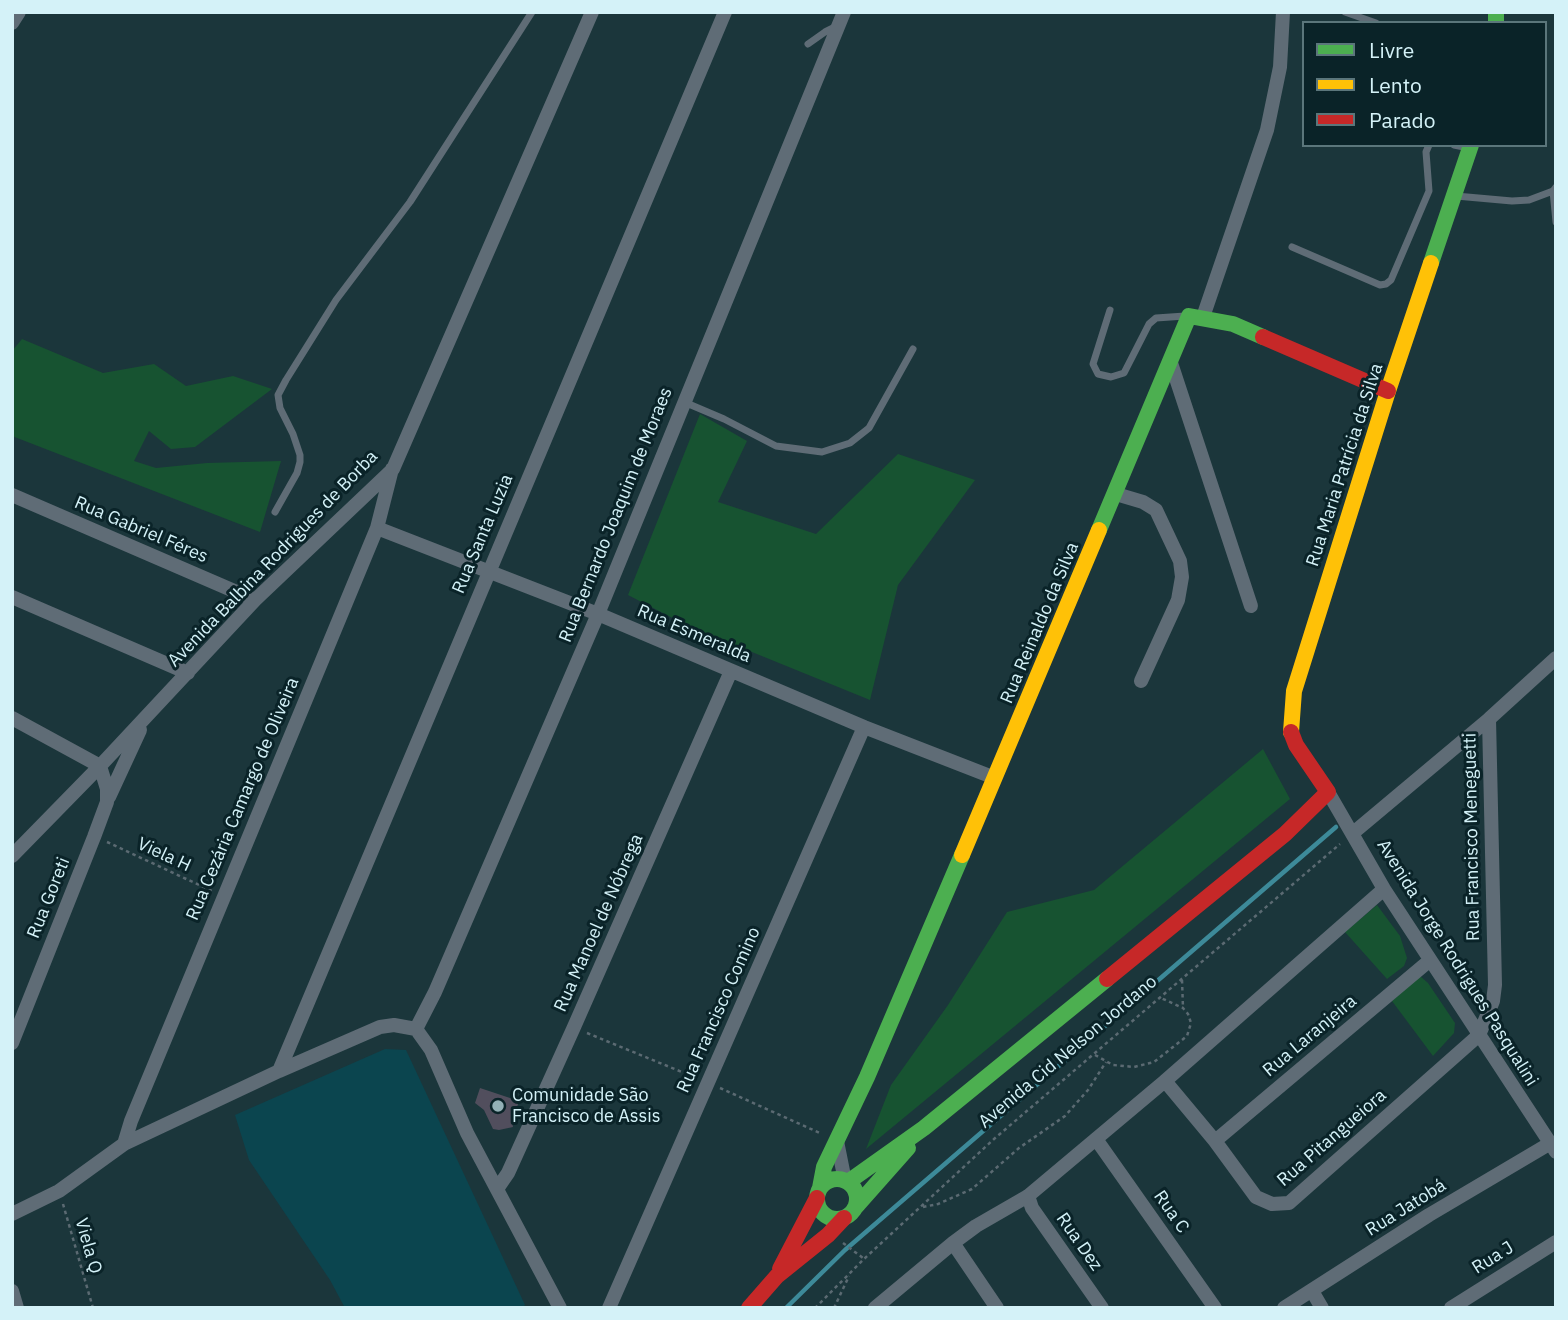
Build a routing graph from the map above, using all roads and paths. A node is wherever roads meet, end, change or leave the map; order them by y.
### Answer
1 (19, 12) edge
2 (532, 12) edge
3 (592, 12) edge
4 (725, 12) edge
5 (1283, 12) edge
6 (1345, 12) edge
7 (839, 17) edge
8 (1370, 21) edge
9 (12, 23) edge
10 (808, 44) dead end
11 (1428, 147) edge
12 (1465, 147) edge
13 (1555, 189) edge
14 (1454, 196) junction
15 (1556, 222) edge
16 (1292, 247) dead end
17 (1110, 310) dead end
18 (1196, 317) junction
19 (913, 349) dead end
20 (1171, 363) junction
21 (1388, 391) junction
22 (684, 401) junction
23 (393, 469) junction
24 (1115, 494) junction
25 (12, 495) edge
26 (275, 512) dead end
27 (377, 528) junction
28 (488, 571) junction
29 (12, 597) edge
30 (255, 600) junction
31 (1251, 606) dead end
32 (598, 614) junction
33 (1556, 658) edge
34 (731, 671) junction
35 (188, 673) junction
36 (1141, 681) dead end
37 (12, 718) edge
38 (146, 718) junction
39 (1489, 719) junction
40 (864, 727) junction
41 (100, 766) junction
42 (995, 778) junction
43 (1328, 792) junction
44 (107, 802) junction
45 (1353, 833) junction
46 (94, 836) junction
47 (14, 851) edge
48 (1384, 889) junction
49 (224, 896) junction
50 (1429, 961) junction
51 (1182, 980) junction
52 (1161, 998) junction
53 (1183, 1008) junction
54 (416, 1028) junction
55 (1479, 1035) junction
56 (12, 1043) edge
57 (1095, 1055) junction
58 (1105, 1062) junction
59 (279, 1071) junction
60 (1165, 1081) junction
61 (924, 1128) junction
62 (1096, 1139) junction
63 (836, 1141) junction
64 (1215, 1141) junction
65 (124, 1144) junction
66 (1553, 1148) edge
67 (846, 1182) junction
68 (497, 1189) junction
69 (59, 1191) junction
70 (818, 1193) junction
71 (1028, 1196) junction
72 (922, 1207) junction
73 (12, 1213) edge
74 (849, 1213) junction
75 (840, 1241) dead end
76 (1556, 1242) edge
77 (953, 1243) junction
78 (864, 1259) junction
79 (851, 1273) junction
80 (777, 1276) junction
81 (1312, 1291) junction
82 (12, 1292) edge
83 (553, 1305) edge
84 (881, 1305) edge
85 (18, 1308) edge
86 (93, 1308) edge
87 (609, 1308) edge
88 (749, 1308) edge
89 (815, 1308) edge
90 (834, 1308) edge
91 (997, 1308) edge
92 (1102, 1308) edge
93 (1215, 1308) edge
94 (1284, 1308) edge
95 (1322, 1308) edge
96 (1451, 1308) edge

1 - 9 street
2 - 26 lane
3 - 23 street, Avenida Balbina Rodrigues de Borba
4 - 28 street, Rua Santa Luzia
5 - 18 street
6 - 8 lane
7 - 10 lane
7 - 22 street, Rua Bernardo Joaquim de Moraes
11 - 16 lane
12 - 14 street, Rua Maria Patrícia da Silva
13 - 14 lane
13 - 15 lane
14 - 21 street, Rua Maria Patrícia da Silva
17 - 18 lane
18 - 20 street, Rua Reinaldo da Silva
18 - 21 street
19 - 22 lane
20 - 24 street, Rua Reinaldo da Silva
20 - 31 street
21 - 43 street, Rua Maria Patrícia da Silva
22 - 32 street, Rua Bernardo Joaquim de Moraes
23 - 27 street, Rua Cezária Camargo de Oliveira
23 - 30 street, Avenida Balbina Rodrigues de Borba
24 - 36 street
24 - 42 street, Rua Reinaldo da Silva
25 - 30 street, Rua Gabriel Féres
27 - 28 street, Rua Esmeralda
27 - 49 street, Rua Cezária Camargo de Oliveira
28 - 32 street, Rua Esmeralda
28 - 59 street, Rua Santa Luzia
29 - 35 street
30 - 35 street, Avenida Balbina Rodrigues de Borba
32 - 34 street, Rua Esmeralda
32 - 54 street, Rua Bernardo Joaquim de Moraes
33 - 39 street
34 - 40 street, Rua Esmeralda
34 - 68 street, Rua Manoel de Nóbrega
35 - 38 street, Avenida Balbina Rodrigues de Borba
37 - 41 street
38 - 41 street, Avenida Balbina Rodrigues de Borba
38 - 44 street, Rua Goreti
39 - 45 street
39 - 55 street, Rua Francisco Meneguetti
40 - 42 street, Rua Esmeralda
40 - 87 street, Rua Francisco Comino
41 - 44 street
41 - 47 street, Avenida Balbina Rodrigues de Borba
42 - 63 street, Rua Reinaldo da Silva
43 - 45 street, Avenida Jorge Rodrigues Pasqualini
43 - 61 street, Avenida Cid Nelson Jordano
44 - 46 street, Rua Goreti
45 - 48 street, Avenida Jorge Rodrigues Pasqualini
45 - 51 path, Avenida Cid Nelson Jordano
46 - 49 path, Viela H
46 - 56 street, Rua Goreti
48 - 50 street, Avenida Jorge Rodrigues Pasqualini
48 - 60 street
49 - 65 street, Rua Cezária Camargo de Oliveira
50 - 55 street, Avenida Jorge Rodrigues Pasqualini
50 - 64 street, Rua Laranjeira
51 - 52 path, Avenida Cid Nelson Jordano
51 - 53 path
52 - 53 path
52 - 57 path, Avenida Cid Nelson Jordano
53 - 58 path
54 - 59 street
54 - 68 street
55 - 64 street, Rua Pitangueiora
55 - 66 street, Avenida Jorge Rodrigues Pasqualini
57 - 58 path
57 - 72 path, Avenida Cid Nelson Jordano
58 - 72 path
59 - 65 street
60 - 62 street
60 - 64 street, Rua Pitangueiora
61 - 67 street, Avenida Cid Nelson Jordano
61 - 74 street, Avenida Cid Nelson Jordano
62 - 71 street
62 - 93 street, Rua C
63 - 67 street
63 - 70 street, Rua Reinaldo da Silva
65 - 69 street
66 - 81 street, Rua Jatobá
67 - 70 street
67 - 74 street
68 - 83 street
69 - 73 street
69 - 86 path, Viela Q
70 - 74 street
70 - 80 street, Avenida Cid Nelson Jordano
71 - 77 street
71 - 92 street, Rua Dez
72 - 78 path, Avenida Cid Nelson Jordano
74 - 80 street, Avenida Cid Nelson Jordano
75 - 78 path
76 - 96 street, Rua J
77 - 84 street
77 - 91 street
78 - 79 path, Avenida Cid Nelson Jordano
79 - 89 path, Avenida Cid Nelson Jordano
79 - 90 path
80 - 88 street, Avenida Cid Nelson Jordano
81 - 94 street, Rua Jatobá
81 - 95 street
82 - 85 street

